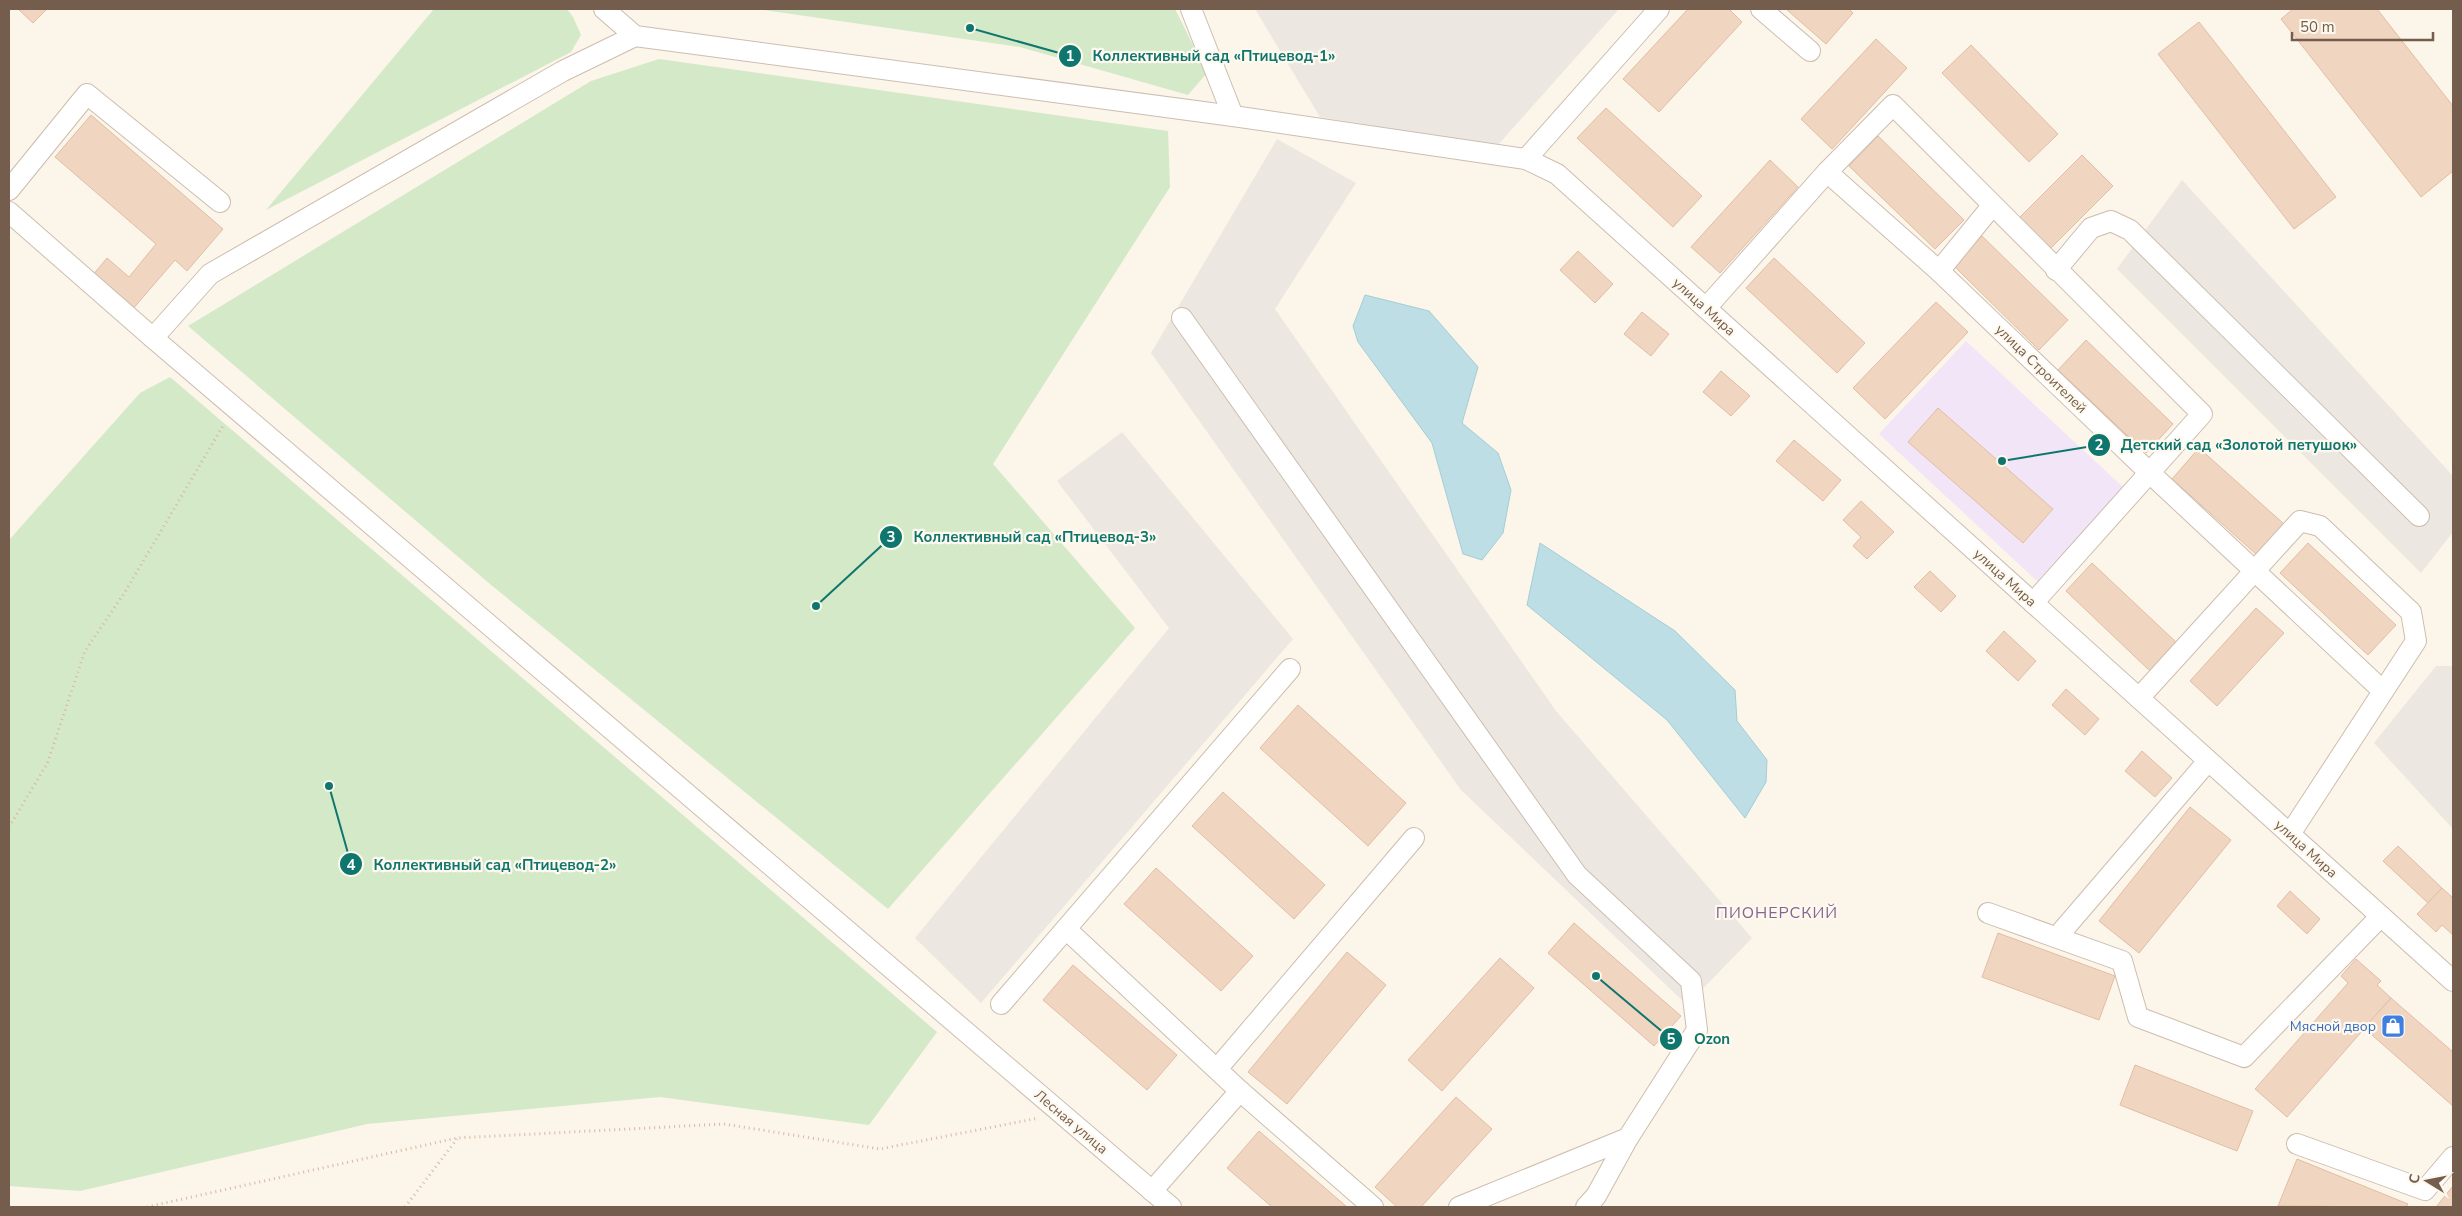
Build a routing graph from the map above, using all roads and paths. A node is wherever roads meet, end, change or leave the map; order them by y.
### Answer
1 (604, 9) edge
2 (1191, 9) edge
3 (1659, 9) edge
4 (1761, 9) edge
5 (635, 36) junction
6 (1810, 51) dead end
7 (1232, 116) junction
8 (1526, 159) junction
9 (1827, 172) junction
10 (9, 190) edge
11 (220, 202) dead end
12 (1992, 206) junction
13 (9, 212) edge
14 (2056, 270) junction
15 (1939, 271) junction
16 (1706, 308) junction
17 (1182, 318) dead end
18 (152, 338) junction
19 (234, 408) junction
20 (2151, 474) junction
21 (2419, 516) dead end
22 (2256, 571) junction
23 (2033, 603) junction
24 (1290, 669) dead end
25 (2383, 691) junction
26 (2139, 698) junction
27 (2208, 761) junction
28 (9, 827) edge
29 (2290, 834) junction
30 (1414, 838) dead end
31 (1988, 913) dead end
32 (2381, 916) junction
33 (1066, 929) junction
34 (2057, 938) junction
35 (2453, 981) edge
36 (1001, 1004) dead end
37 (1217, 1069) junction
38 (1240, 1091) junction
39 (1061, 1114) junction
40 (457, 1138) junction
41 (1628, 1138) junction
42 (2298, 1144) dead end
43 (2453, 1157) edge
44 (1152, 1191) junction
45 (147, 1207) edge
46 (405, 1207) edge
47 (1171, 1207) edge
48 (1373, 1207) edge
49 (1459, 1207) edge
50 (1586, 1207) edge

1 - 5 street
2 - 7 street
3 - 8 street
4 - 6 street
5 - 7 street, улица Мира
5 - 18 street
7 - 8 street, улица Мира
8 - 16 street, улица Мира
9 - 12 street
9 - 15 street, улица Строителей
9 - 16 street
10 - 11 street
12 - 14 street
12 - 15 street
13 - 18 street, Лесная улица
14 - 20 street
14 - 21 street
15 - 20 street, улица Строителей
16 - 23 street, улица Мира
17 - 41 street
18 - 19 street, Лесная улица
19 - 28 path
19 - 39 street, Лесная улица
20 - 22 street, улица Строителей
20 - 23 street
22 - 25 street, улица Строителей
22 - 25 street
22 - 26 street
23 - 26 street, улица Мира
24 - 33 street
25 - 29 street
26 - 27 street, улица Мира
27 - 29 street, улица Мира
27 - 34 street
29 - 32 street, улица Мира
30 - 37 street
31 - 34 street
32 - 34 street
32 - 35 street, улица Мира
33 - 36 street
33 - 37 street
37 - 38 street
38 - 44 street
38 - 48 street
39 - 40 path
39 - 44 street, Лесная улица
40 - 45 path
40 - 46 path
41 - 49 street
41 - 50 street
42 - 43 street
44 - 47 street, Лесная улица

